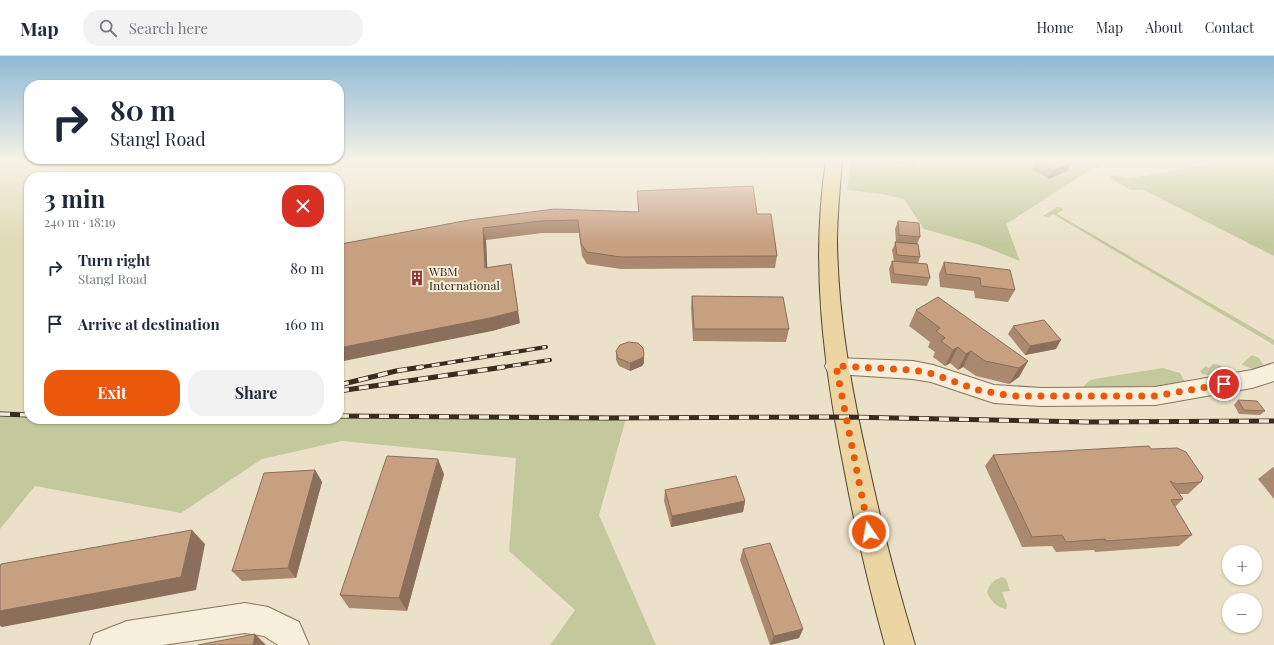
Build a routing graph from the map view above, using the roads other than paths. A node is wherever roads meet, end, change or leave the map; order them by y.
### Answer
1 (830, 188) edge
2 (836, 366) junction
3 (1274, 372) edge
4 (105, 645) edge
5 (294, 645) edge
6 (900, 645) edge

1 - 2 main road
2 - 3 street
2 - 6 main road
4 - 5 street

